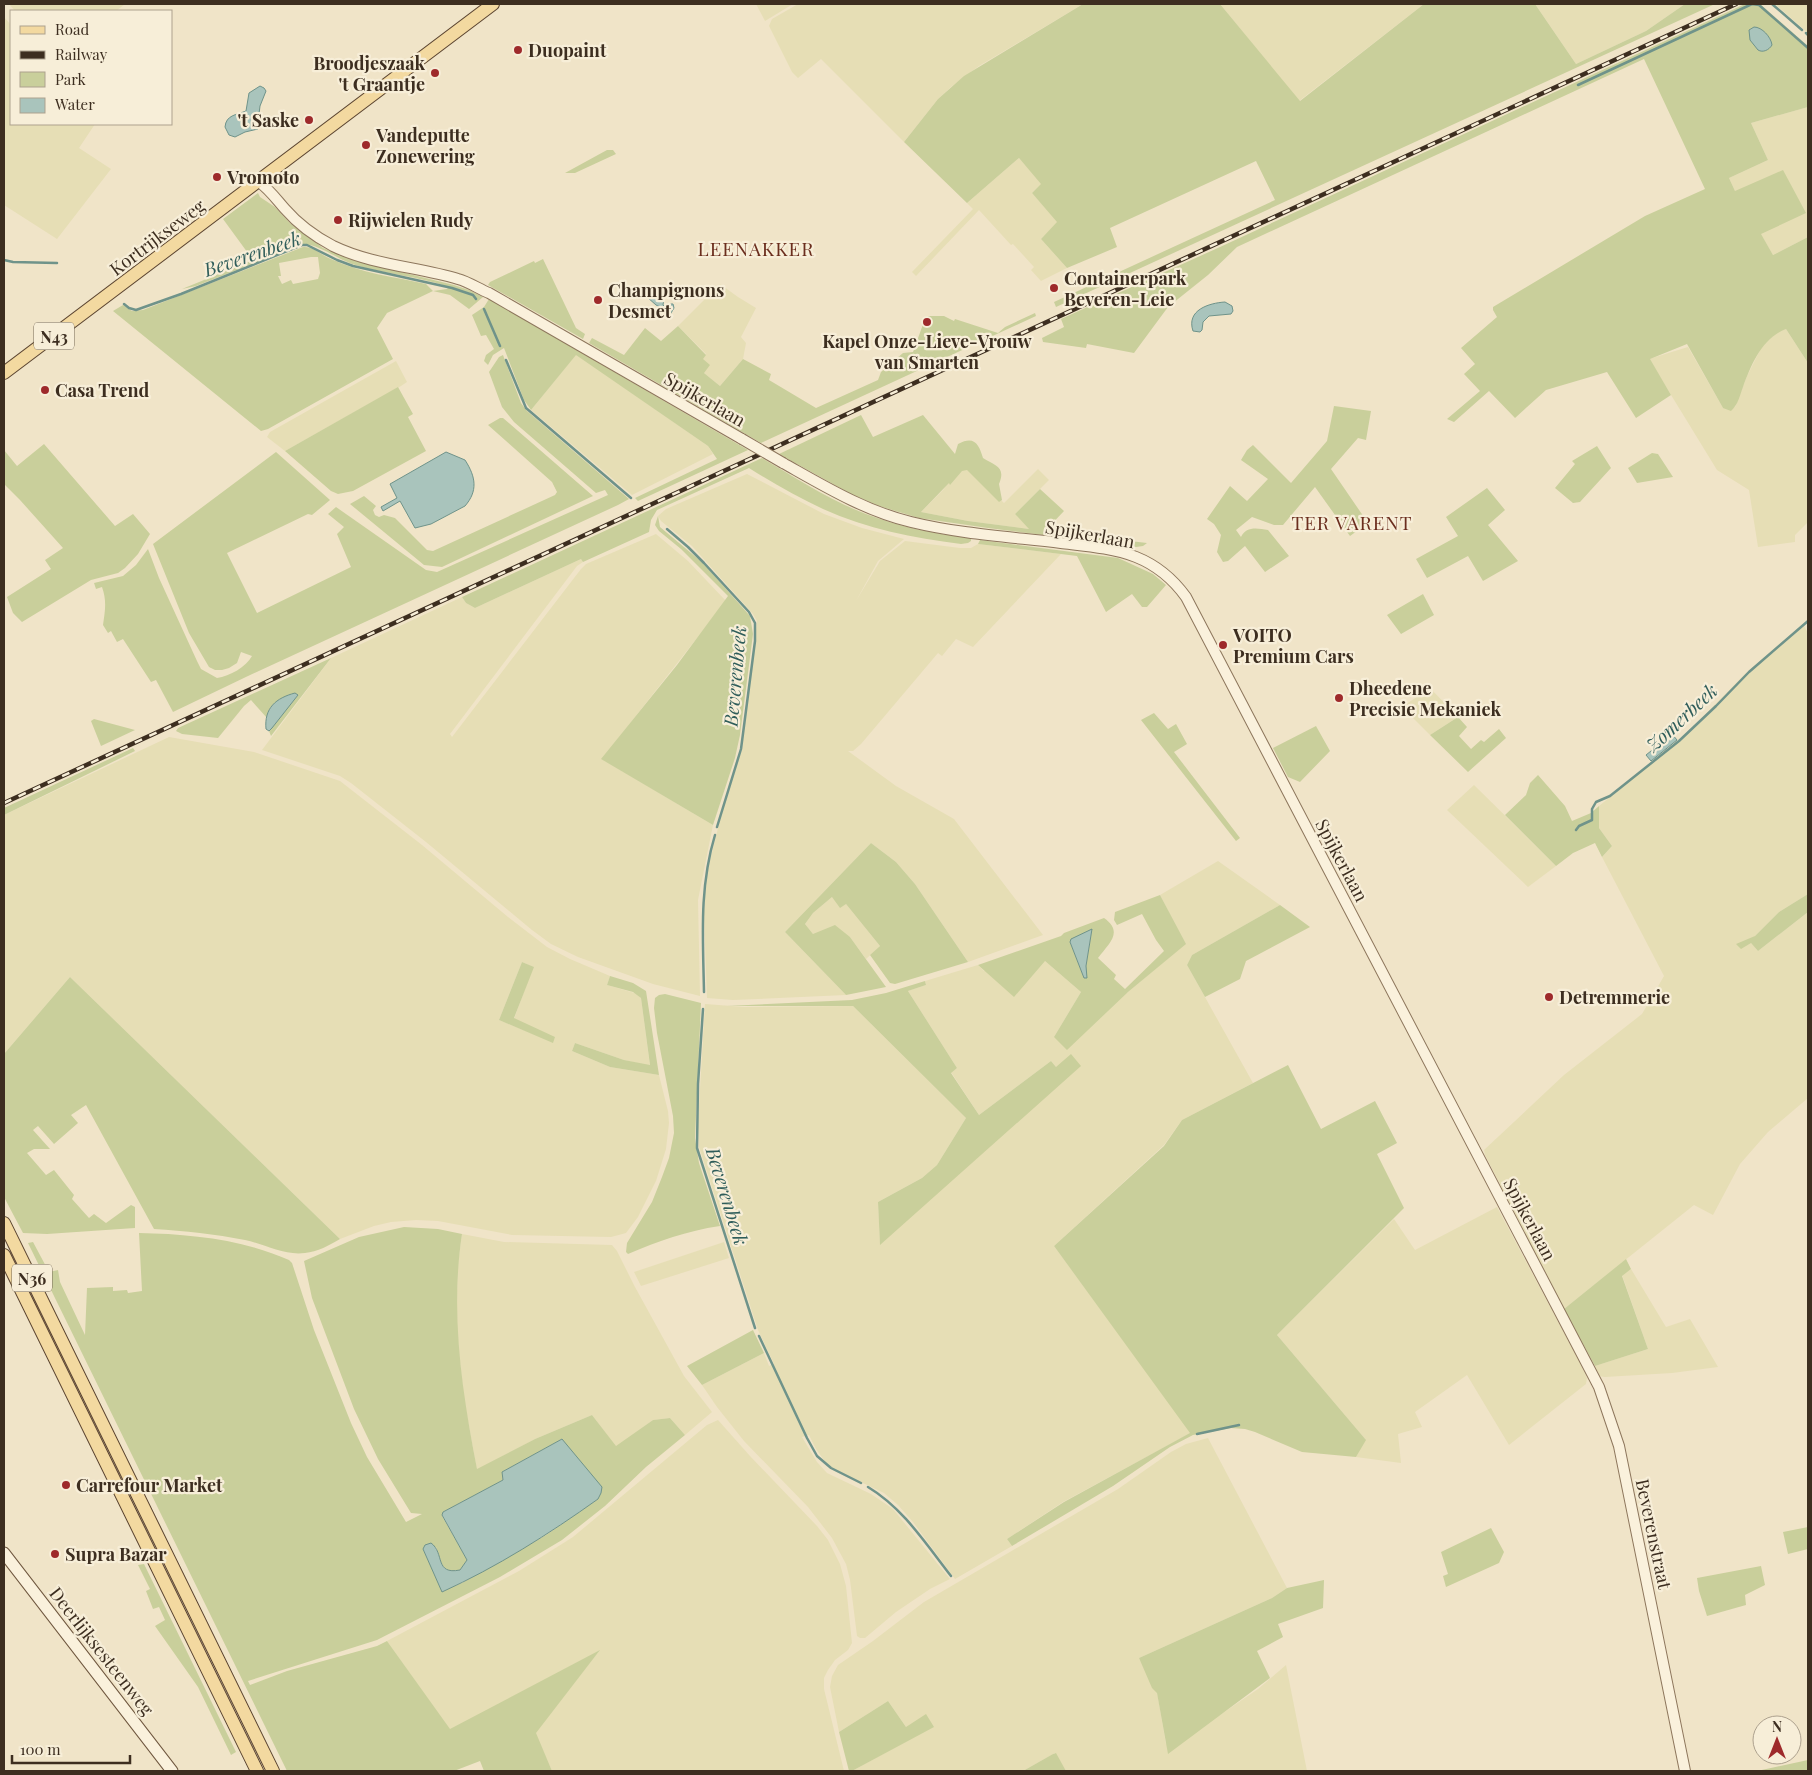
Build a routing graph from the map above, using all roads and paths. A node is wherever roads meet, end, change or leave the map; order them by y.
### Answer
1 (493, 4) edge
2 (259, 182) junction
3 (4, 373) edge
4 (4, 1223) edge
5 (4, 1255) edge
6 (1561, 1313) joint
7 (4, 1553) edge
8 (172, 1771) edge
9 (257, 1771) edge
10 (273, 1771) edge
11 (1686, 1771) edge

1 - 2 main road, Kortrijkseweg / N43
2 - 3 main road, Kortrijkseweg / N43
2 - 6 street, Spijkerlaan, bridge
4 - 10 main road, N36
5 - 9 main road, N36
6 - 11 street, Beverenstraat
7 - 8 main road, Deerlijksesteenweg

